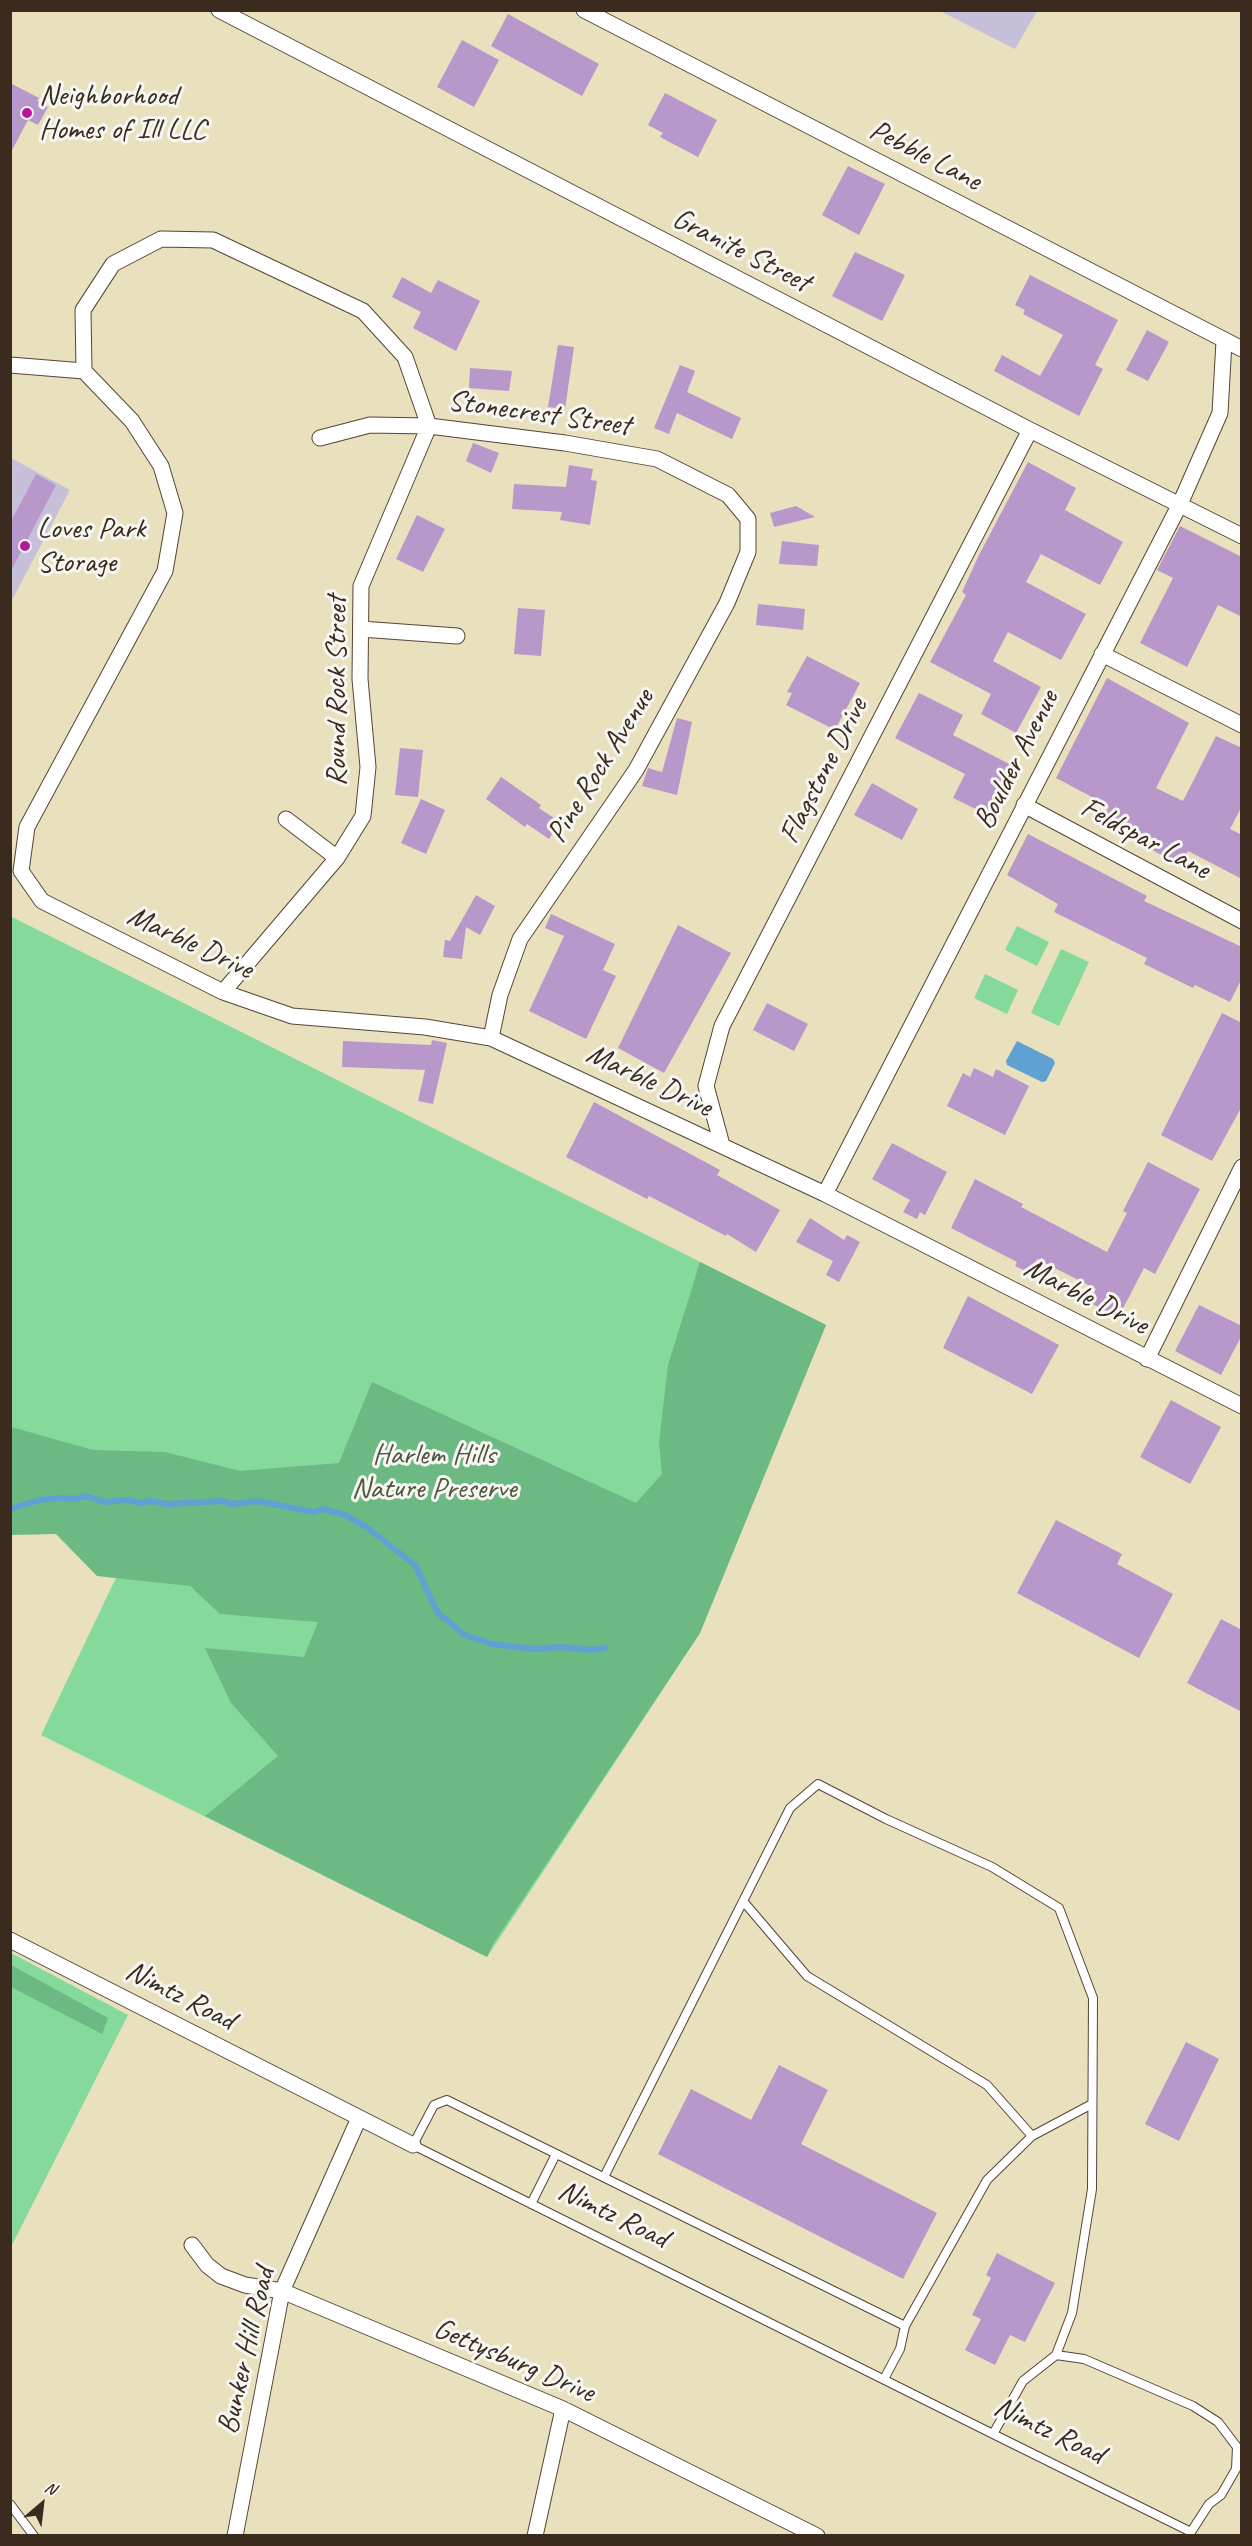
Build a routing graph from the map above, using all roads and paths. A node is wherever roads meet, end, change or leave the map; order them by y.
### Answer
1 (219, 10) edge
2 (584, 10) edge
3 (1224, 341) junction
4 (1242, 349) edge
5 (10, 365) edge
6 (84, 371) junction
7 (429, 426) junction
8 (1030, 430) junction
9 (320, 438) dead end
10 (1180, 504) junction
11 (748, 519) joint
12 (1242, 536) edge
13 (361, 629) junction
14 (457, 636) dead end
15 (1102, 654) junction
16 (1242, 725) edge
17 (1024, 805) junction
18 (286, 819) dead end
19 (337, 858) junction
20 (1242, 921) edge
21 (223, 992) junction
22 (491, 1038) junction
23 (722, 1145) junction
24 (1242, 1167) edge
25 (825, 1194) junction
26 (1147, 1359) junction
27 (1242, 1406) edge
28 (743, 1900) junction
29 (10, 1940) edge
30 (1092, 2104) junction
31 (359, 2118) junction
32 (1032, 2136) junction
33 (413, 2145) junction
34 (556, 2154) junction
35 (604, 2177) junction
36 (531, 2204) junction
37 (192, 2245) dead end
38 (282, 2291) junction
39 (905, 2326) junction
40 (1056, 2355) junction
41 (884, 2379) junction
42 (562, 2409) junction
43 (993, 2434) junction
44 (10, 2504) edge
45 (1190, 2534) edge
46 (34, 2535) edge
47 (235, 2535) edge
48 (535, 2535) edge
49 (816, 2535) edge

1 - 8 street, Granite Street
2 - 3 street, Pebble Lane
3 - 4 street, Pebble Lane
3 - 10 street, Boulder Avenue
5 - 6 street
6 - 7 street, Stonecrest Street
6 - 21 street, Marble Drive
7 - 9 street
7 - 11 street, Stonecrest Street
7 - 13 street, Round Rock Street
8 - 10 street, Granite Street
8 - 23 street, Flagstone Drive
10 - 12 street, Granite Street
10 - 15 street, Boulder Avenue
11 - 22 street, Pine Rock Avenue
13 - 14 street
13 - 19 street, Round Rock Street
15 - 16 street
15 - 17 street, Boulder Avenue
17 - 20 street, Feldspar Lane
17 - 25 street, Boulder Avenue
18 - 19 street
19 - 21 street, Round Rock Street
21 - 22 street, Marble Drive
22 - 23 street, Marble Drive
23 - 25 street, Marble Drive
24 - 26 street
25 - 26 street, Marble Drive
26 - 27 street, Marble Drive
28 - 30 lane
28 - 32 lane
28 - 35 lane
29 - 31 street, Nimtz Road
30 - 32 lane
30 - 40 lane
31 - 33 street, Nimtz Road
31 - 38 street, Bunker Hill Road
32 - 39 lane
33 - 34 lane
33 - 36 lane, Nimtz Road
34 - 35 lane
34 - 36 lane
35 - 39 lane
36 - 41 lane, Nimtz Road
37 - 38 street, Gettysburg Drive
38 - 42 street, Gettysburg Drive
38 - 47 street, Bunker Hill Road
39 - 41 lane
40 - 43 lane
40 - 45 lane
41 - 43 lane, Nimtz Road
42 - 48 street
42 - 49 street, Gettysburg Drive
43 - 45 lane, Nimtz Road
44 - 46 lane

